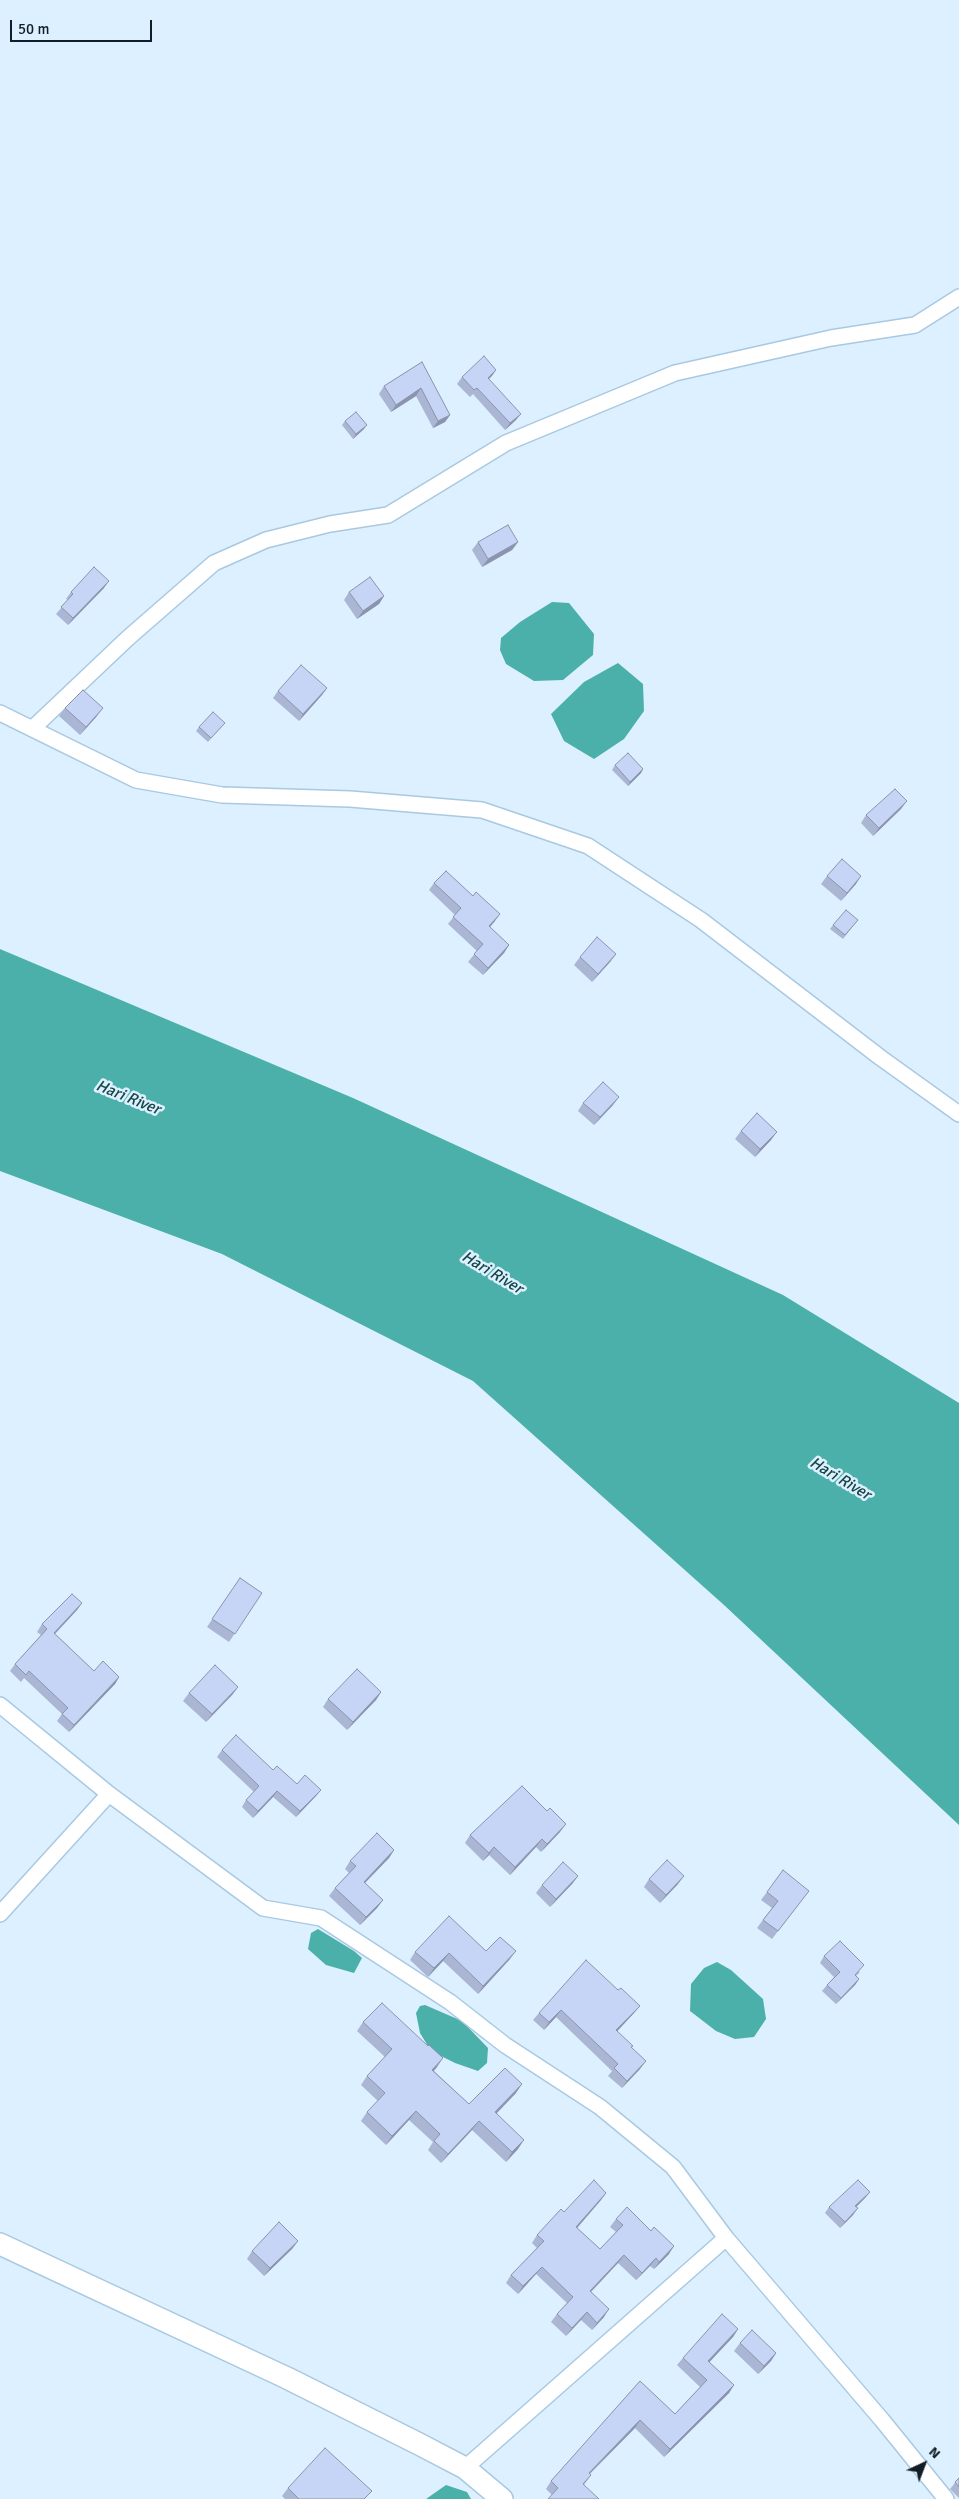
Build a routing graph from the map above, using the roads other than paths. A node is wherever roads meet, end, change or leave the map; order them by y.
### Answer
1 (959, 298) edge
2 (0, 714) edge
3 (33, 728) junction
4 (959, 1114) edge
5 (0, 1705) edge
6 (109, 1794) junction
7 (0, 1914) edge
8 (726, 2238) junction
9 (0, 2244) edge
10 (464, 2468) junction
11 (502, 2499) edge
12 (946, 2499) edge

1 - 3 street
2 - 3 street
3 - 4 street
5 - 6 street
6 - 7 street
6 - 8 street
8 - 10 street
8 - 12 street
9 - 10 main road
10 - 11 main road

